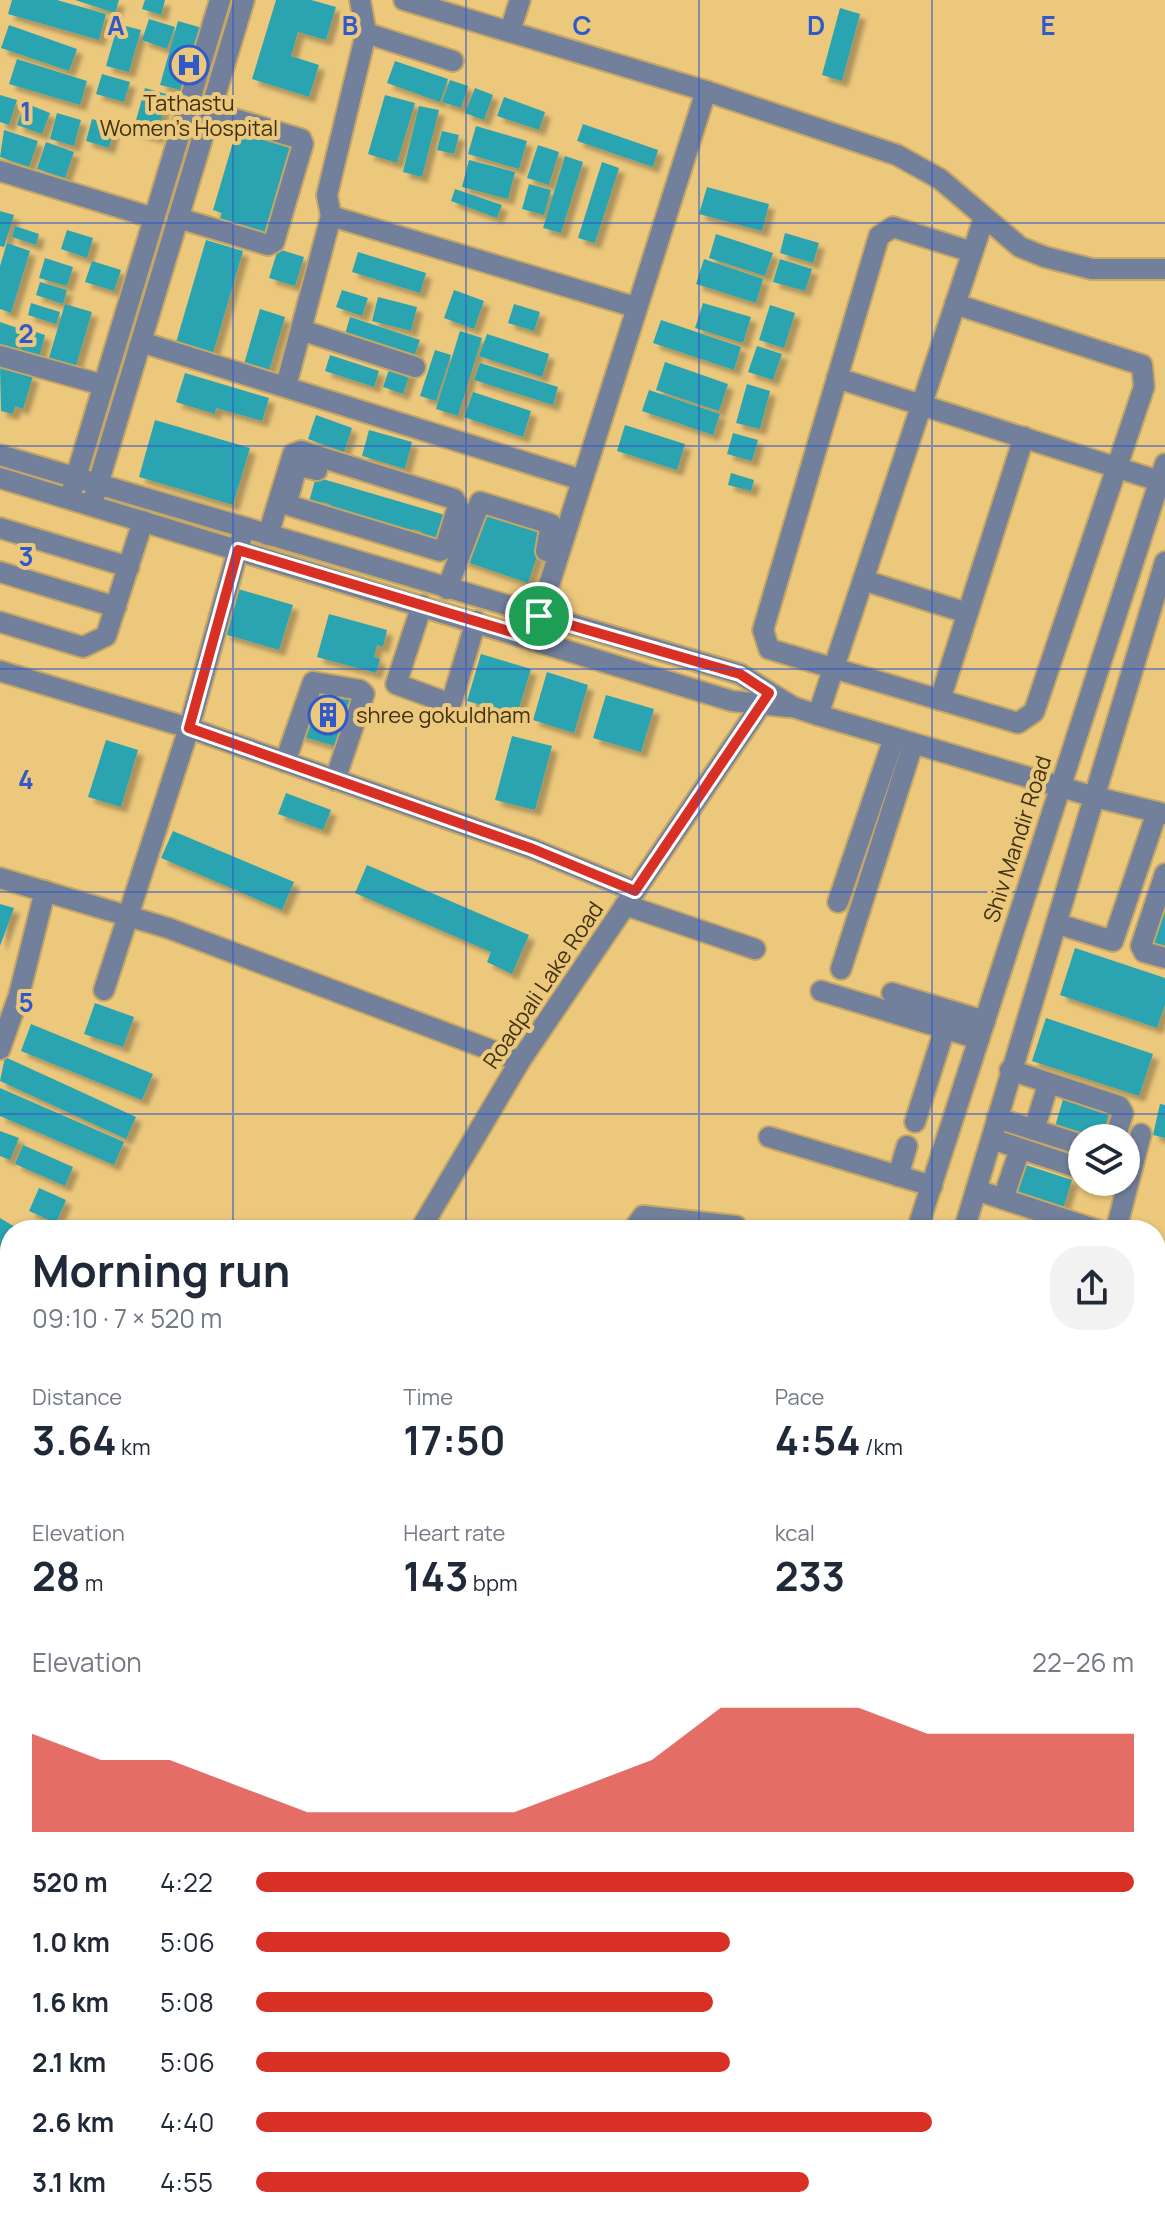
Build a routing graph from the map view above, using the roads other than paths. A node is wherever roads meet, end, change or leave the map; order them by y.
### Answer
1 (220, 0) edge
2 (244, 0) edge
3 (360, 0) edge
4 (404, 0) edge
5 (520, 0) edge
6 (510, 31) junction
7 (366, 33) junction
8 (453, 61) dead end
9 (706, 91) junction
10 (212, 112) junction
11 (0, 171) edge
12 (331, 216) junction
13 (154, 218) junction
14 (178, 218) junction
15 (984, 218) junction
16 (972, 252) junction
17 (1165, 269) edge
18 (955, 304) junction
19 (635, 307) junction
20 (301, 330) junction
21 (141, 342) junction
22 (0, 356) edge
23 (415, 367) dead end
24 (837, 378) junction
25 (103, 385) junction
26 (286, 386) junction
27 (922, 405) junction
28 (1024, 437) junction
29 (0, 455) edge
30 (1117, 468) junction
31 (317, 470) dead end
32 (1162, 472) edge
33 (0, 478) edge
34 (76, 478) junction
35 (582, 480) junction
36 (98, 484) junction
37 (70, 499) junction
38 (91, 506) junction
39 (143, 521) junction
40 (0, 528) edge
41 (245, 528) junction
42 (268, 535) junction
43 (238, 550) junction
44 (1165, 562) edge
45 (129, 567) junction
46 (0, 572) edge
47 (863, 580) junction
48 (447, 589) junction
49 (422, 605) junction
50 (116, 607) junction
51 (967, 613) junction
52 (532, 614) junction
53 (1157, 620) edge
54 (476, 621) junction
55 (0, 622) edge
56 (532, 638) junction
57 (833, 668) junction
58 (0, 671) edge
59 (765, 699) junction
60 (940, 700) junction
61 (818, 715) junction
62 (189, 728) junction
63 (903, 741) junction
64 (285, 762) junction
65 (335, 780) junction
66 (1059, 786) junction
67 (1095, 797) junction
68 (1161, 813) edge
69 (1165, 874) edge
70 (0, 878) edge
71 (45, 891) junction
72 (630, 898) junction
73 (838, 902) dead end
74 (130, 916) junction
75 (1058, 924) junction
76 (755, 949) dead end
77 (1165, 958) edge
78 (841, 969) dead end
79 (104, 990) dead end
80 (821, 991) dead end
81 (892, 993) dead end
82 (945, 1028) junction
83 (982, 1030) junction
84 (0, 1049) edge
85 (520, 1061) junction
86 (1010, 1070) junction
87 (1048, 1085) junction
88 (997, 1118) junction
89 (915, 1122) dead end
90 (1119, 1124) edge
91 (1034, 1130) junction
92 (1141, 1134) dead end
93 (769, 1137) dead end
94 (992, 1139) junction
95 (1068, 1141) edge
96 (907, 1146) dead end
97 (1020, 1149) junction
98 (1068, 1164) edge
99 (898, 1176) junction
100 (932, 1186) junction
101 (976, 1190) junction
102 (1111, 1196) edge
103 (1003, 1199) junction
104 (426, 1220) edge
105 (640, 1220) edge
106 (680, 1220) edge
107 (920, 1220) edge
108 (967, 1220) edge
109 (1067, 1220) edge
110 (1102, 1220) edge
111 (1119, 1220) edge

1 - 13 street
2 - 10 street
3 - 7 street
4 - 6 street
5 - 6 street
6 - 9 street
7 - 8 street
7 - 12 street
9 - 15 street
9 - 19 street
10 - 14 street
10 - 14 street
11 - 13 street
12 - 19 street
12 - 20 street
13 - 25 street
14 - 21 street
15 - 16 street
15 - 17 street
16 - 18 street
16 - 24 street
18 - 27 street
18 - 30 street
19 - 35 street
20 - 23 street
20 - 26 street
21 - 26 street
21 - 36 street
22 - 25 street
24 - 27 street
24 - 57 street
25 - 34 street
26 - 35 street
27 - 28 street
27 - 47 street
28 - 30 street
28 - 51 street
29 - 34 street
30 - 32 street
30 - 60 street
31 - 42 street
32 - 66 street, Shiv Mandir Road
33 - 37 street
34 - 36 street
34 - 37 street
35 - 52 street
36 - 38 street
36 - 41 street
37 - 38 street
38 - 39 street
39 - 43 street
39 - 45 street
40 - 45 street
41 - 42 street
41 - 43 street
42 - 48 street
43 - 49 street
43 - 62 street
44 - 53 street
45 - 50 street
46 - 50 street
47 - 51 street
47 - 57 street
48 - 52 street
48 - 52 street
49 - 54 street
49 - 54 street
50 - 55 street
51 - 60 street
52 - 56 street
52 - 59 street
53 - 67 street
54 - 56 street
56 - 59 street
57 - 60 street
57 - 61 street
58 - 62 street
59 - 61 street
59 - 72 street, Roadpali Lake Road
61 - 63 street
62 - 64 street
62 - 74 street
63 - 66 street
63 - 73 street
63 - 78 street
64 - 65 street
64 - 65 street
65 - 72 street
66 - 67 street
66 - 83 street, Shiv Mandir Road
67 - 68 street
67 - 75 street
68 - 75 street
69 - 77 street
70 - 71 street
71 - 74 street
71 - 84 street
72 - 76 street
72 - 85 street, Roadpali Lake Road
74 - 79 street
74 - 85 street
75 - 86 street
80 - 82 street
81 - 83 street
82 - 83 street
82 - 89 street
83 - 100 street, Shiv Mandir Road
85 - 104 street, Roadpali Lake Road
86 - 87 street
86 - 88 street
87 - 90 street
87 - 91 street
88 - 91 street
88 - 94 street
91 - 95 street
92 - 111 street
93 - 99 street
94 - 97 street
94 - 101 street
96 - 99 street
97 - 98 street
97 - 103 street
99 - 100 street
100 - 107 street, Shiv Mandir Road
101 - 103 street
101 - 108 street
102 - 110 street
103 - 109 street
105 - 106 street

